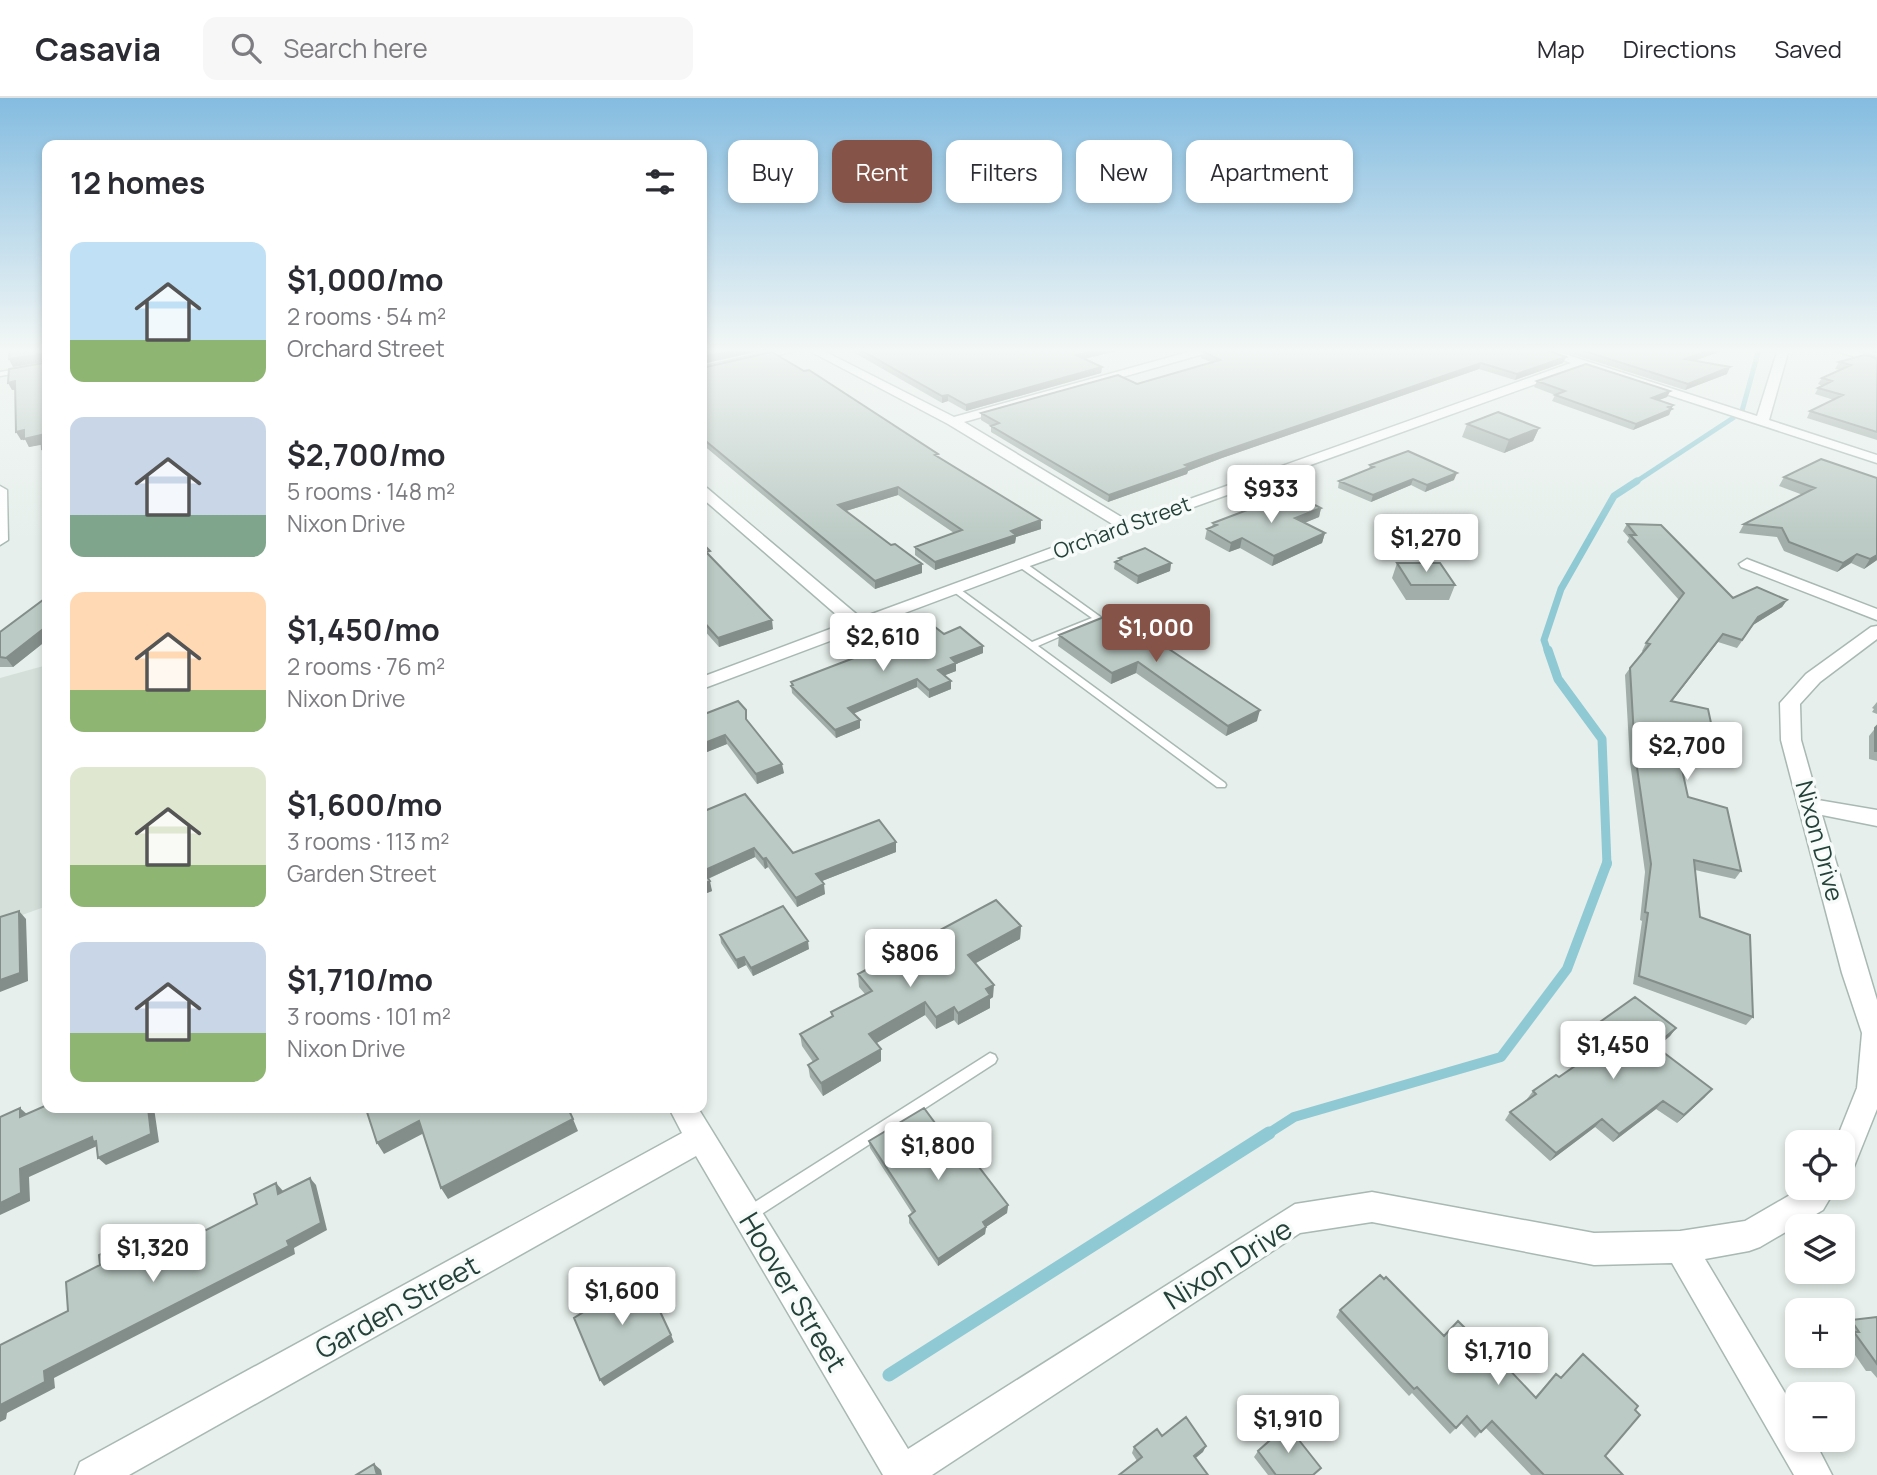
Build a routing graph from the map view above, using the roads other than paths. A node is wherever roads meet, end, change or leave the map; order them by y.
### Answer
1 (938, 413) edge
2 (981, 413) edge
3 (1442, 413) edge
4 (1738, 413) edge
5 (1764, 413) edge
6 (953, 421) junction
7 (1762, 421) junction
8 (1877, 459) edge
9 (0, 490) edge
10 (707, 495) edge
11 (1126, 526) junction
12 (0, 540) edge
13 (1021, 564) junction
14 (1747, 564) dead end
15 (954, 589) junction
16 (1877, 615) edge
17 (859, 625) junction
18 (1877, 631) edge
19 (1031, 646) junction
20 (707, 681) edge
21 (1221, 785) dead end
22 (1808, 804) junction
23 (1877, 818) edge
24 (990, 1059) dead end
25 (1874, 1089) edge
26 (686, 1113) edge
27 (1855, 1132) edge
28 (700, 1138) junction
29 (1812, 1200) edge
30 (746, 1215) junction
31 (1680, 1247) junction
32 (903, 1474) edge
33 (93, 1475) edge
34 (1814, 1475) edge

1 - 6 street
2 - 6 street
3 - 11 street, Orchard Street
4 - 7 street
5 - 7 street
6 - 11 street
7 - 8 street
9 - 12 street
10 - 17 street
11 - 13 street, Orchard Street
13 - 15 street, Orchard Street
13 - 19 lane
14 - 16 street
15 - 17 street, Orchard Street
15 - 19 lane
17 - 20 street, Orchard Street
18 - 22 street, Nixon Drive
19 - 21 lane
22 - 23 street
22 - 25 street, Nixon Drive
24 - 30 lane
25 - 27 street, Nixon Drive
26 - 28 street, Hoover Street
28 - 30 street, Hoover Street
28 - 33 street, Garden Street
29 - 31 street, Nixon Drive
30 - 32 street, Hoover Street
31 - 32 street, Nixon Drive
31 - 34 street

